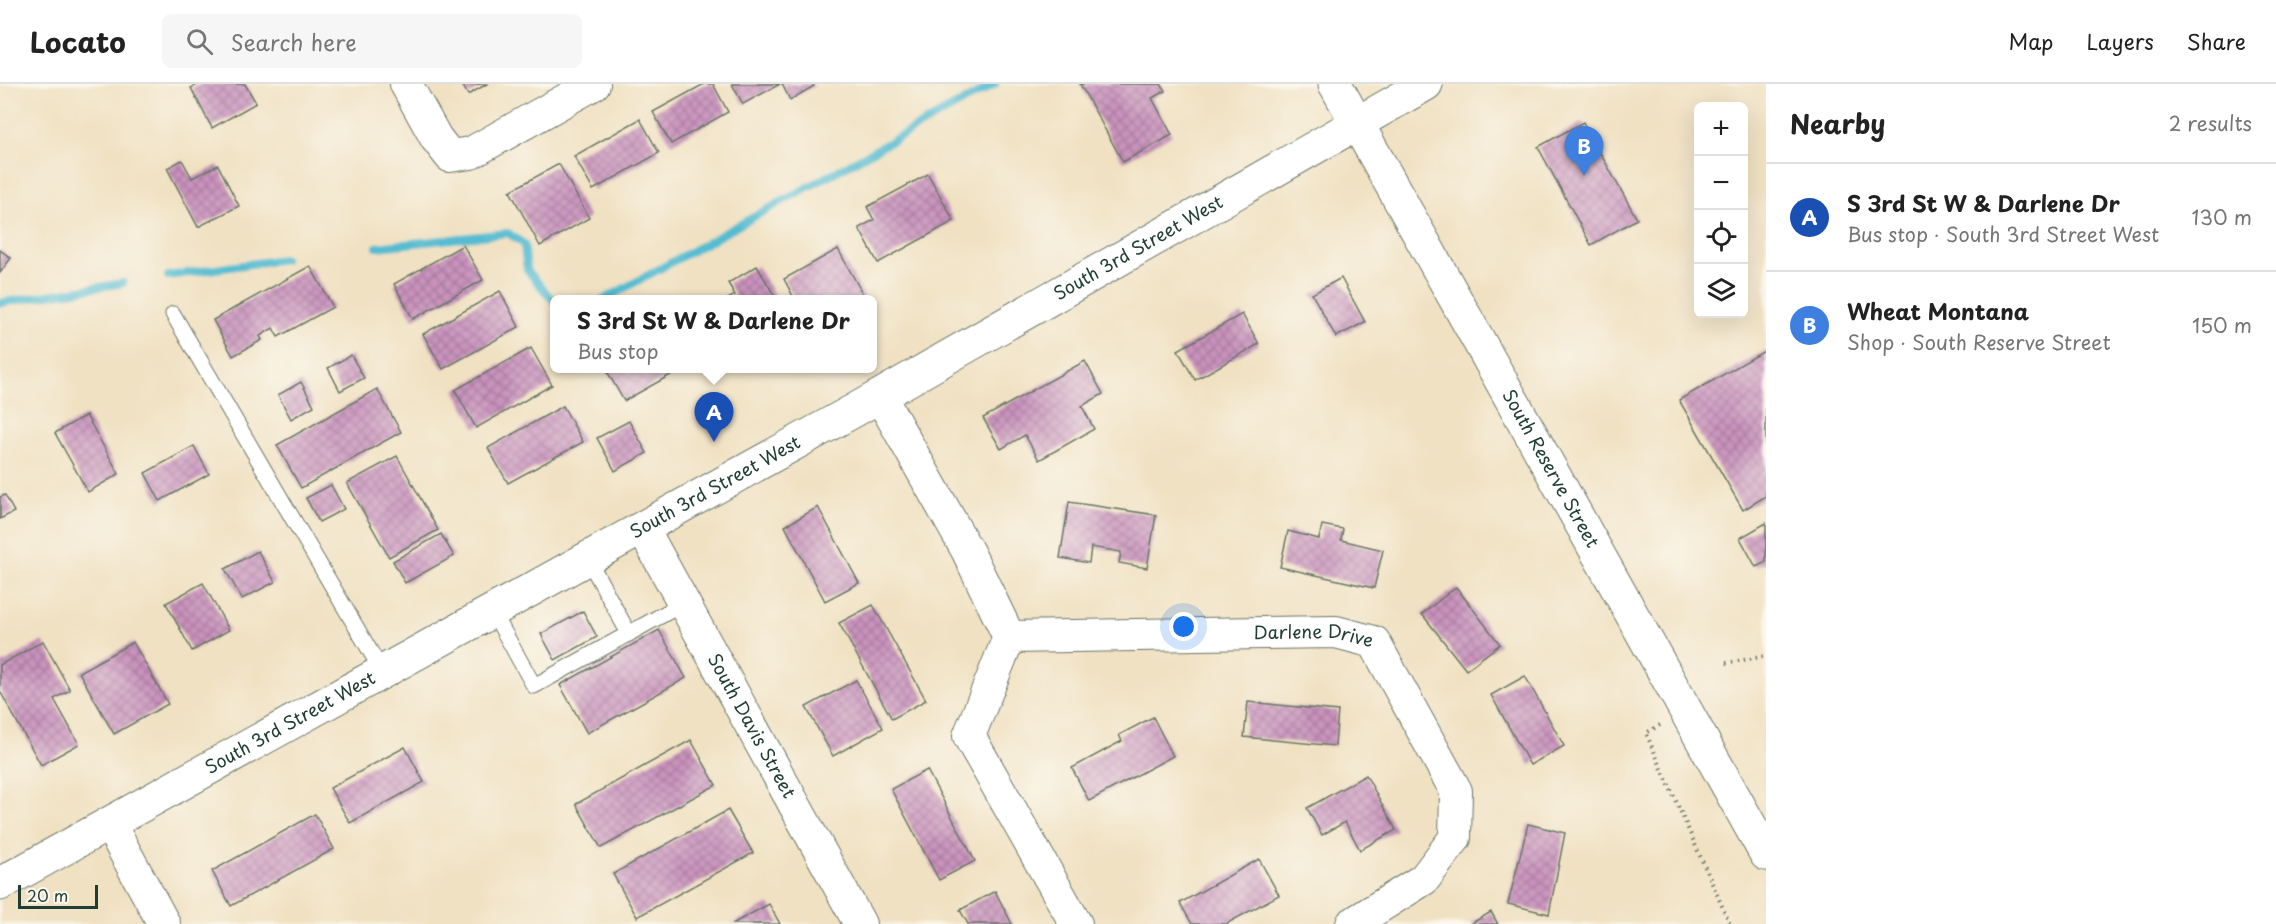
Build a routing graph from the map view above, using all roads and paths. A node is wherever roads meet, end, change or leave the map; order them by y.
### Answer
1 (406, 84) edge
2 (594, 84) edge
3 (1335, 84) edge
4 (1426, 84) edge
5 (1356, 123) junction
6 (173, 314) dead end
7 (880, 396) junction
8 (643, 529) junction
9 (588, 559) junction
10 (684, 603) junction
11 (493, 612) junction
12 (629, 634) junction
13 (1009, 637) junction
14 (1766, 656) edge
15 (1726, 663) dead end
16 (383, 673) junction
17 (1686, 709) junction
18 (109, 823) junction
19 (1766, 854) edge
20 (0, 884) edge
21 (164, 924) edge
22 (860, 924) edge
23 (1076, 924) edge
24 (1352, 924) edge
25 (1730, 924) edge

1 - 2 street
3 - 5 main road, South Reserve Street
4 - 5 main road, South 3rd Street West
5 - 7 main road, South 3rd Street West
5 - 17 main road, South Reserve Street
6 - 16 lane
7 - 8 main road, South 3rd Street West
7 - 13 street
8 - 9 main road, South 3rd Street West
8 - 10 street, South Davis Street
9 - 11 main road, South 3rd Street West
9 - 12 lane
10 - 12 lane
10 - 22 street, South Davis Street
11 - 12 lane
11 - 16 main road, South 3rd Street West
13 - 23 street
13 - 24 street, Darlene Drive
14 - 15 path
16 - 18 main road, South 3rd Street West
17 - 19 main road, South Reserve Street
17 - 25 path
18 - 20 main road, South 3rd Street West
18 - 21 street

